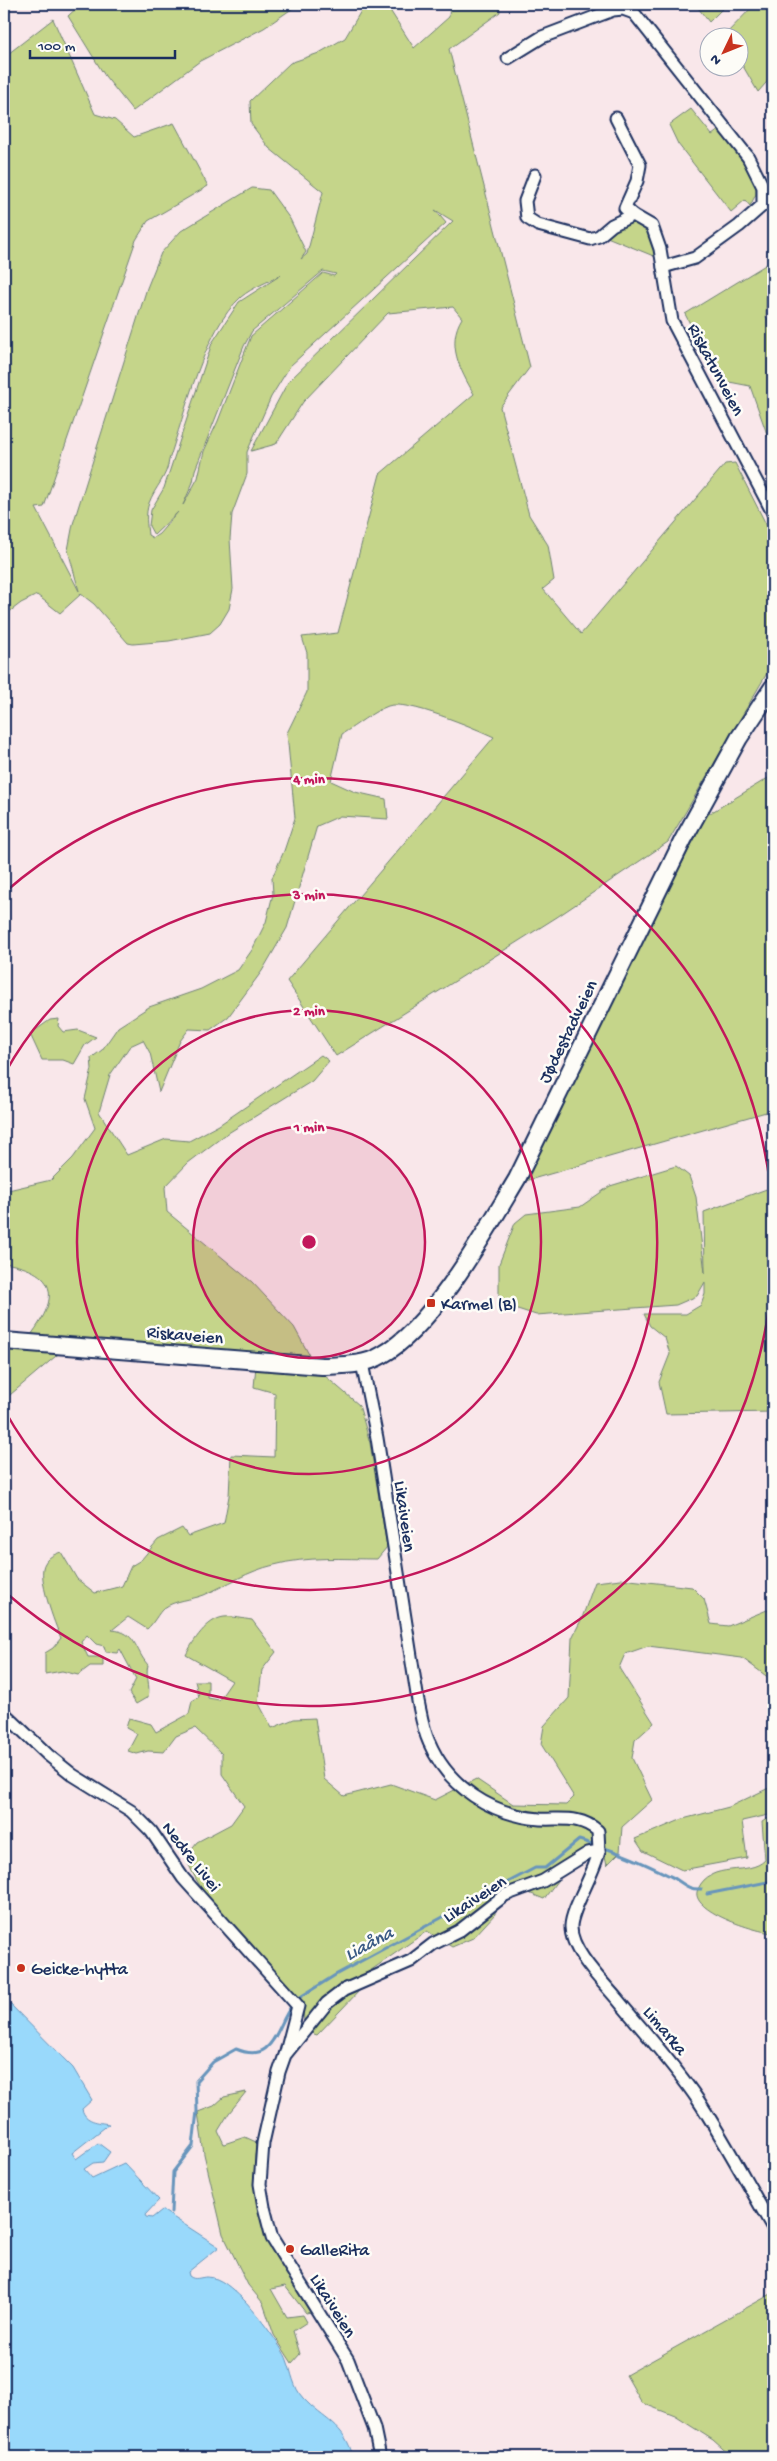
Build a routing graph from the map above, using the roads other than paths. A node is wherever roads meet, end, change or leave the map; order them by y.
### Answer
1 (508, 58) dead end
2 (616, 118) dead end
3 (535, 176) dead end
4 (633, 215) junction
5 (663, 267) junction
6 (773, 513) edge
7 (773, 687) edge
8 (4, 1341) edge
9 (362, 1363) junction
10 (4, 1713) edge
11 (599, 1851) junction
12 (285, 2055) junction
13 (773, 2228) edge
14 (380, 2457) edge

1 - 5 street
2 - 4 street
3 - 4 street
4 - 5 street, Riskatunveien
5 - 6 street, Riskatunveien
7 - 9 main road, Jødestadveien
8 - 9 main road, Riskaveien
9 - 11 street, Likaiveien
10 - 12 street, Nedre Livei
11 - 12 street, Likaiveien
11 - 13 street, Limarka
12 - 14 street, Likaiveien

